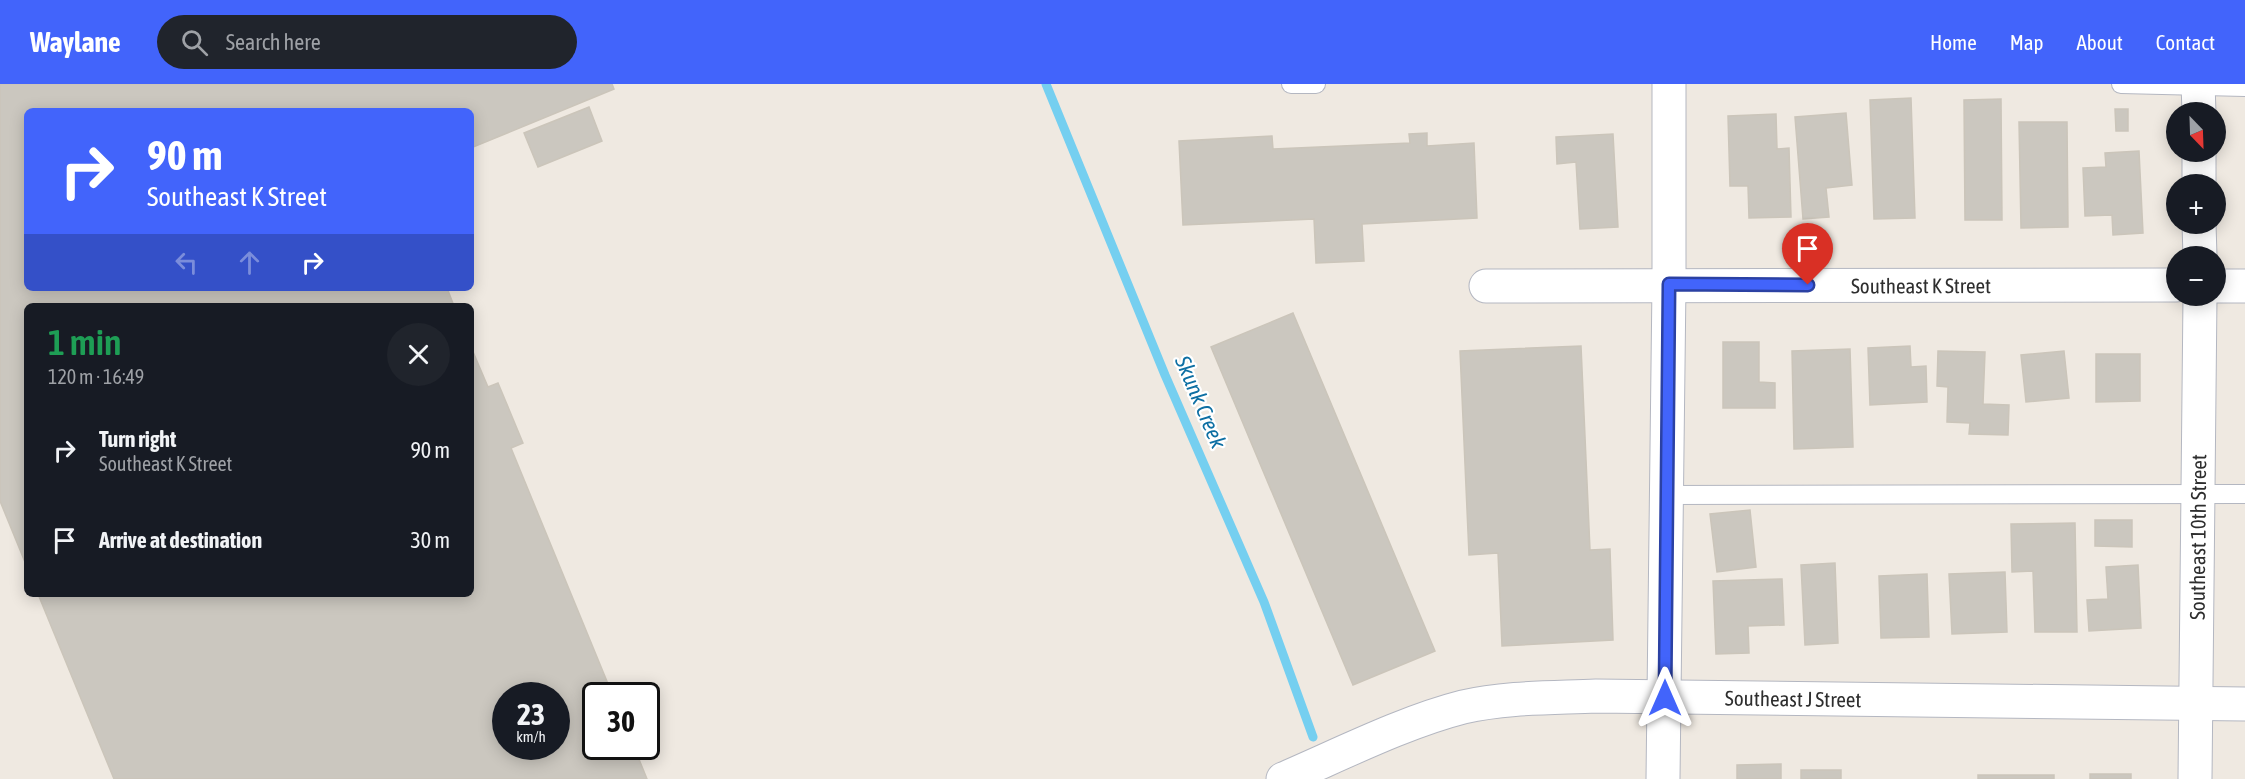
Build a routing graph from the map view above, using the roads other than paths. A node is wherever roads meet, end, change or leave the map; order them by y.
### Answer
1 (1291, 84) edge
2 (1316, 84) edge
3 (1669, 84) edge
4 (2121, 84) edge
5 (2245, 87) edge
6 (2198, 94) edge
7 (1669, 284) junction
8 (2166, 285) edge
9 (1486, 286) dead end
10 (2226, 286) edge
11 (2245, 286) edge
12 (2200, 306) edge
13 (2199, 493) junction
14 (2245, 494) edge
15 (1666, 495) junction
16 (1665, 698) junction
17 (2194, 703) junction
18 (2245, 704) edge
19 (1283, 779) edge
20 (1664, 779) edge
21 (2194, 779) edge

1 - 2 lane
3 - 7 street
4 - 6 lane
5 - 6 lane
7 - 8 street, Southeast K Street
7 - 9 street, Southeast K Street
7 - 15 street
10 - 11 street
12 - 13 street, Southeast 10th Street
13 - 14 lane
13 - 15 lane
13 - 17 street, Southeast 10th Street
15 - 16 street
16 - 17 street, Southeast J Street
16 - 19 street, Southeast J Street
16 - 20 street
17 - 18 street, Southeast J Street
17 - 21 street, Southeast 10th Street

